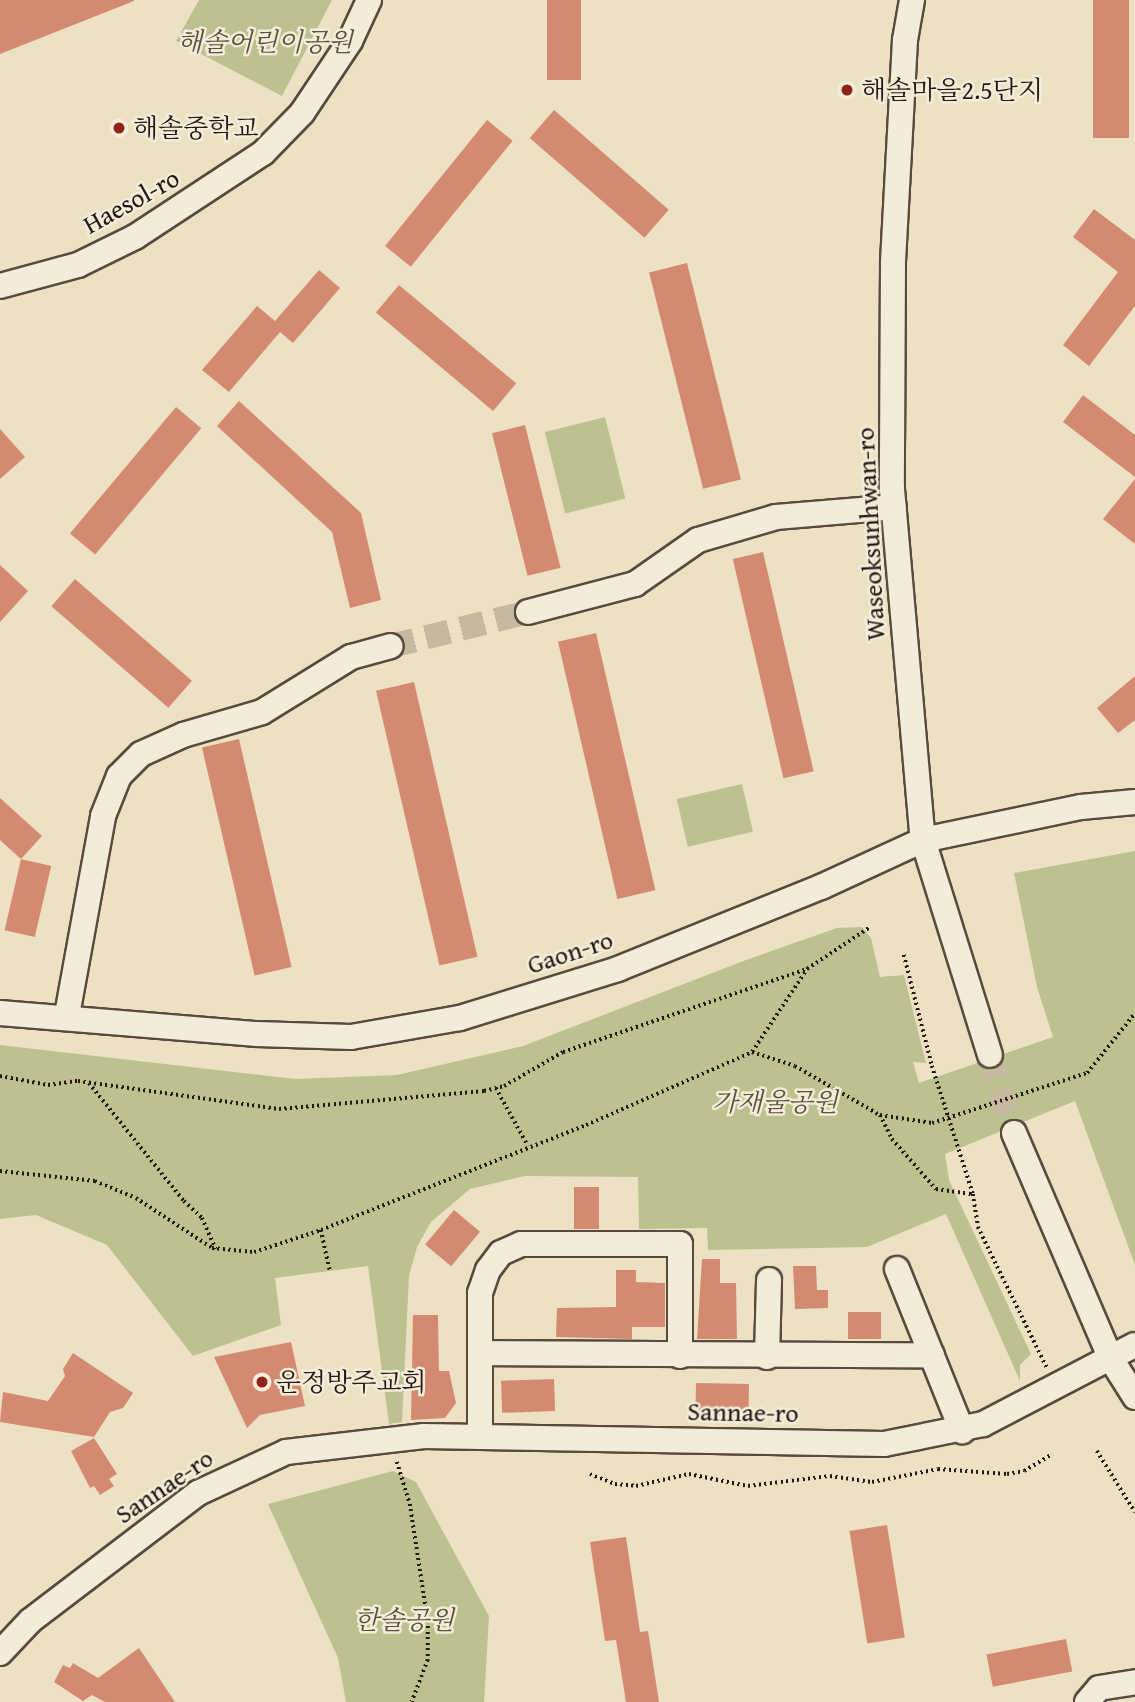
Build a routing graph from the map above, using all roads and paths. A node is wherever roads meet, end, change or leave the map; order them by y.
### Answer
1 (369, 0) edge
2 (912, 0) edge
3 (0, 286) edge
4 (894, 507) junction
5 (528, 612) tunnel mouth
6 (391, 646) tunnel mouth
7 (1135, 802) edge
8 (923, 840) junction
9 (870, 927) dead end
10 (904, 955) dead end
11 (807, 969) junction
12 (0, 1013) edge
13 (1135, 1013) edge
14 (67, 1016) junction
15 (752, 1052) junction
16 (989, 1055) tunnel mouth
17 (0, 1076) edge
18 (89, 1083) junction
19 (496, 1088) junction
20 (880, 1115) junction
21 (1014, 1133) tunnel mouth
22 (528, 1146) junction
23 (0, 1171) edge
24 (974, 1194) junction
25 (321, 1230) junction
26 (216, 1248) junction
27 (897, 1269) dead end
28 (330, 1271) dead end
29 (769, 1280) dead end
30 (1135, 1345) edge
31 (480, 1353) junction
32 (932, 1355) junction
33 (680, 1356) junction
34 (767, 1357) junction
35 (1111, 1359) junction
36 (1048, 1370) dead end
37 (1135, 1396) edge
38 (962, 1431) junction
39 (480, 1437) junction
40 (390, 1438) junction
41 (1097, 1451) dead end
42 (1052, 1454) dead end
43 (590, 1474) dead end
44 (1135, 1512) edge
45 (0, 1653) edge
46 (1135, 1682) edge
47 (412, 1702) edge
48 (1087, 1702) edge

1 - 3 street, Haesol-ro
2 - 4 street, Waseoksunhwan-ro
4 - 5 street
4 - 8 street, Waseoksunhwan-ro
6 - 14 street
7 - 8 street, Gaon-ro
8 - 14 street, Gaon-ro
8 - 16 street, Waseoksunhwan-ro
9 - 11 path
10 - 24 path
11 - 15 path
11 - 19 path
12 - 14 street, Gaon-ro
13 - 20 path, bridge
15 - 20 path
15 - 22 path
17 - 18 path
18 - 19 path
18 - 26 path
19 - 22 path
20 - 24 path
21 - 35 street
22 - 25 path
23 - 26 path
24 - 36 path
25 - 26 path
25 - 28 path
27 - 32 street
29 - 34 street, Sannae-ro
30 - 35 street, Sannae-ro
31 - 33 street, Sannae-ro
31 - 33 street
31 - 39 street
32 - 34 street, Sannae-ro
32 - 38 street
33 - 34 street, Sannae-ro
35 - 37 street
35 - 38 street, Sannae-ro
38 - 39 street, Sannae-ro
39 - 40 street, Sannae-ro
40 - 45 street, Sannae-ro
40 - 47 path
41 - 44 path
42 - 43 path
46 - 48 street

